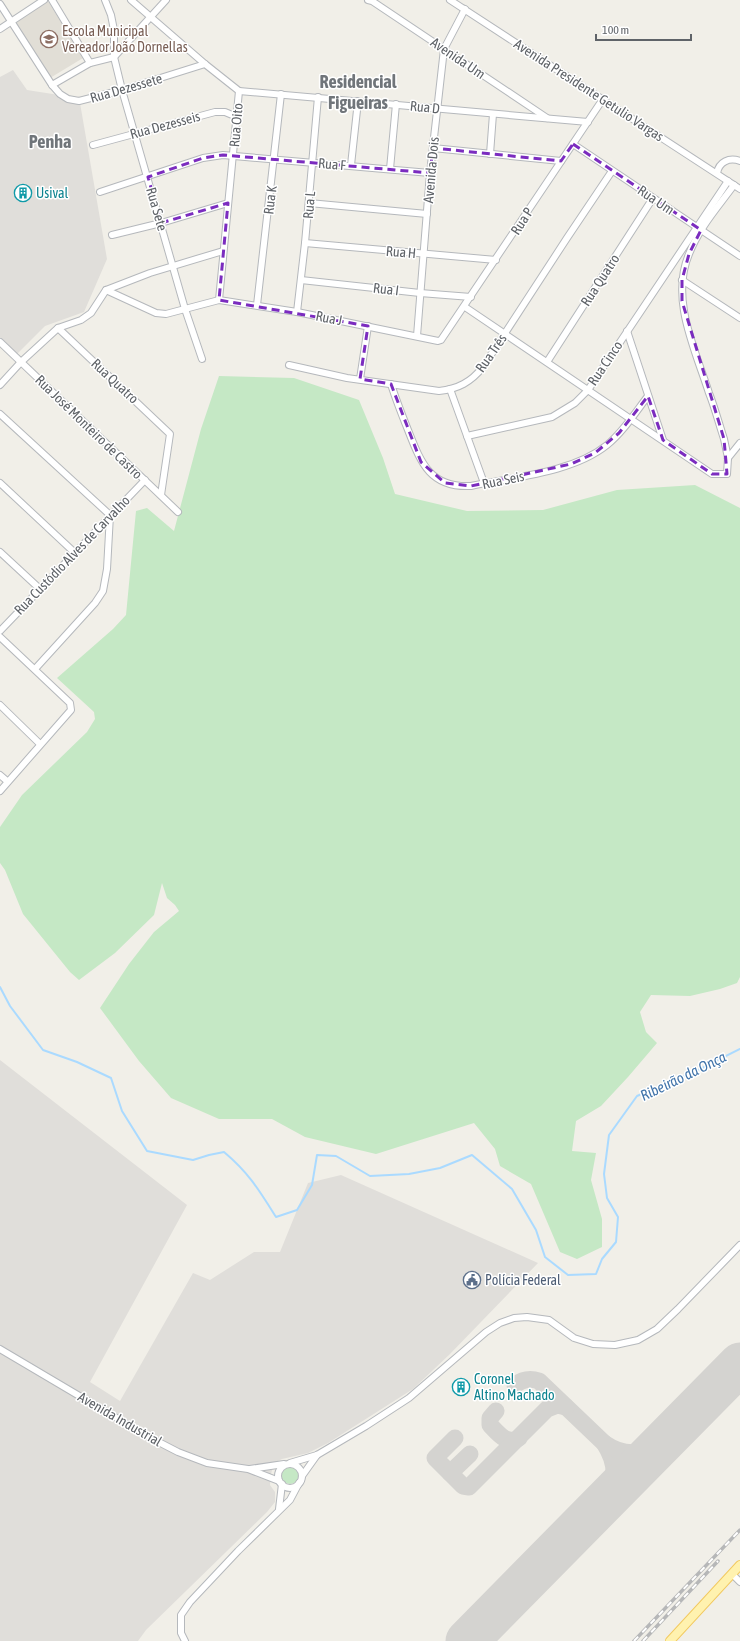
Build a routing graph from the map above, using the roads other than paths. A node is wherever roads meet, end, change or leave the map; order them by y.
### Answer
1 (44, 0) edge
2 (52, 0) edge
3 (106, 0) edge
4 (131, 0) edge
5 (166, 0) edge
6 (368, 0) edge
7 (450, 0) edge
8 (0, 4) edge
9 (465, 9) junction
10 (152, 17) junction
11 (11, 21) junction
12 (0, 29) edge
13 (444, 48) junction
14 (114, 57) junction
15 (90, 63) junction
16 (205, 64) junction
17 (52, 84) junction
18 (122, 90) junction
19 (239, 90) junction
20 (281, 94) junction
21 (318, 97) junction
22 (603, 99) junction
23 (358, 101) junction
24 (396, 104) junction
25 (437, 109) junction
26 (493, 114) junction
27 (236, 117) junction
28 (547, 118) junction
29 (588, 122) junction
30 (136, 133) junction
31 (573, 144) junction
32 (93, 146) dead end
33 (433, 148) junction
34 (490, 154) junction
35 (233, 155) junction
36 (739, 159) edge
37 (274, 160) junction
38 (561, 161) junction
39 (313, 162) junction
40 (351, 165) junction
41 (390, 169) junction
42 (612, 171) junction
43 (430, 173) junction
44 (717, 173) junction
45 (148, 177) junction
46 (736, 186) edge
47 (100, 192) dead end
48 (653, 198) junction
49 (228, 203) junction
50 (309, 203) junction
51 (427, 214) junction
52 (161, 223) junction
53 (699, 228) junction
54 (112, 235) dead end
55 (305, 243) junction
56 (223, 251) junction
57 (424, 254) junction
58 (740, 256) edge
59 (496, 260) junction
60 (173, 266) junction
61 (301, 280) junction
62 (682, 280) junction
63 (106, 290) junction
64 (420, 293) junction
65 (471, 297) junction
66 (219, 300) junction
67 (257, 305) junction
68 (465, 307) junction
69 (185, 309) junction
70 (297, 312) junction
71 (740, 318) edge
72 (368, 326) junction
73 (58, 328) junction
74 (627, 331) junction
75 (505, 334) junction
76 (417, 336) junction
77 (438, 341) joint
78 (0, 342) edge
79 (202, 359) dead end
80 (21, 362) junction
81 (548, 362) junction
82 (289, 365) dead end
83 (360, 379) junction
84 (391, 384) junction
85 (0, 385) edge
86 (450, 390) junction
87 (588, 390) junction
88 (648, 396) junction
89 (0, 414) edge
90 (631, 419) junction
91 (467, 436) junction
92 (663, 440) junction
93 (740, 443) edge
94 (728, 458) junction
95 (145, 480) junction
96 (0, 483) edge
97 (484, 483) junction
98 (161, 495) junction
99 (178, 512) dead end
100 (110, 515) junction
101 (0, 552) edge
102 (74, 553) junction
103 (40, 589) junction
104 (0, 631) edge
105 (0, 637) edge
106 (35, 669) junction
107 (0, 705) edge
108 (40, 744) junction
109 (0, 775) edge
110 (7, 781) junction
111 (0, 791) edge
112 (740, 1245) edge
113 (0, 1350) edge
114 (317, 1455) junction
115 (288, 1464) junction
116 (248, 1469) junction
117 (302, 1476) junction
118 (280, 1483) junction
119 (299, 1483) junction
120 (279, 1509) junction
121 (740, 1565) edge
122 (732, 1574) junction
123 (740, 1582) edge
124 (185, 1641) edge
125 (670, 1641) edge

1 - 11 street
2 - 15 street
3 - 14 street
4 - 10 street, Rua Oito
5 - 10 street
6 - 13 street, Avenida Um
7 - 9 street, Avenida Presidente Getulio Vargas
8 - 11 street
9 - 13 street, Avenida Dois
9 - 22 street, Avenida Presidente Getulio Vargas
10 - 14 street
10 - 16 street, Rua Oito
11 - 12 street
11 - 17 street
13 - 25 street, Avenida Dois
13 - 28 street, Avenida Um
14 - 15 street
14 - 18 street, Rua Sete
15 - 17 street
16 - 18 street, Rua Dezessete
16 - 19 street, Rua Oito
17 - 18 street, Rua Dezessete
18 - 30 street, Rua Sete
19 - 20 street, Rua D
19 - 27 street, Rua Oito
20 - 21 street, Rua D
20 - 37 street, Rua K
21 - 23 street, Rua D
21 - 39 street, Rua L
22 - 29 street, Rua P
22 - 44 street, Avenida Presidente Getulio Vargas
23 - 24 street, Rua D
23 - 40 street
24 - 25 street, Rua D
24 - 41 street
25 - 26 street, Rua D
25 - 33 street, Avenida Dois
26 - 28 street, Rua D
26 - 34 street
27 - 30 street, Rua Dezesseis
27 - 35 street, Rua Oito
28 - 29 street, Rua D
29 - 31 street, Rua P
30 - 32 street, Rua Dezesseis
30 - 45 street, Rua Sete
31 - 38 street, Rua P
31 - 42 street, Rua Um
33 - 34 street
33 - 43 street, Avenida Dois
34 - 38 street
35 - 37 street, Rua F
35 - 45 street, Rua F
35 - 49 street, Rua Oito
36 - 44 street
37 - 39 street, Rua F
37 - 67 street, Rua K
38 - 59 street, Rua P
39 - 40 street, Rua F
39 - 50 street, Rua L
40 - 41 street, Rua F
41 - 43 street, Rua F
42 - 48 street, Rua Um
42 - 75 street, Rua Três
43 - 51 street, Avenida Dois
44 - 46 street, Avenida Presidente Getulio Vargas
45 - 47 street, Rua F
45 - 52 street, Rua Sete
46 - 53 street
48 - 53 street, Rua Um
48 - 81 street, Rua Quatro
49 - 52 street
49 - 56 street, Rua Oito
50 - 51 street
50 - 55 street, Rua L
51 - 57 street, Avenida Dois
52 - 54 street
52 - 60 street, Rua Sete
53 - 58 street, Rua Um
53 - 62 street
53 - 74 street, Rua Cinco
55 - 57 street, Rua H
55 - 61 street, Rua L
56 - 60 street
56 - 66 street, Rua Oito
57 - 59 street, Rua H
57 - 64 street, Avenida Dois
59 - 65 street, Rua P
60 - 63 street
60 - 69 street, Rua Sete
61 - 64 street, Rua I
61 - 70 street, Rua L
62 - 71 street
62 - 94 street
63 - 69 street
63 - 73 street
64 - 65 street, Rua I
64 - 76 street, Avenida Dois
65 - 68 street, Rua P
66 - 67 street, Rua J
66 - 69 street
67 - 70 street, Rua J
68 - 75 street
68 - 77 street, Rua P
69 - 79 street, Rua Sete
70 - 72 street, Rua J
72 - 76 street, Rua J
72 - 83 street
73 - 80 street
73 - 98 street, Rua Quatro
74 - 87 street, Rua Cinco
74 - 88 street
75 - 81 street
75 - 86 street, Rua Três
76 - 77 street, Rua J
78 - 80 street, Rua José Monteiro de Castro
80 - 85 street
80 - 95 street, Rua José Monteiro de Castro
81 - 87 street
82 - 83 street, Rua Três
83 - 84 street, Rua Três
84 - 86 street, Rua Três
84 - 97 street, Rua Seis
86 - 91 street
87 - 90 street
87 - 91 street, Rua Cinco
88 - 90 street, Rua Seis
88 - 92 street
89 - 100 street
90 - 92 street
90 - 97 street, Rua Seis
91 - 97 street
92 - 94 street
93 - 94 street
95 - 98 street, Rua José Monteiro de Castro
95 - 100 street, Rua Custódio Alves de Carvalho
96 - 102 street
98 - 99 street, Rua José Monteiro de Castro
100 - 102 street, Rua Custódio Alves de Carvalho
100 - 106 street
101 - 103 street
102 - 103 street, Rua Custódio Alves de Carvalho
103 - 104 street, Rua Custódio Alves de Carvalho
105 - 106 street
106 - 108 street
107 - 108 street
108 - 110 street
109 - 110 street
110 - 111 street
112 - 114 street
113 - 116 street, Avenida Industrial
114 - 115 street, Avenida Industrial
114 - 117 street
115 - 116 street, Avenida Industrial
115 - 117 street
115 - 118 street
116 - 118 street, Avenida Industrial
117 - 119 street
118 - 119 street
118 - 120 street
119 - 120 street
120 - 124 street
121 - 122 main road
122 - 123 street
122 - 125 main road

